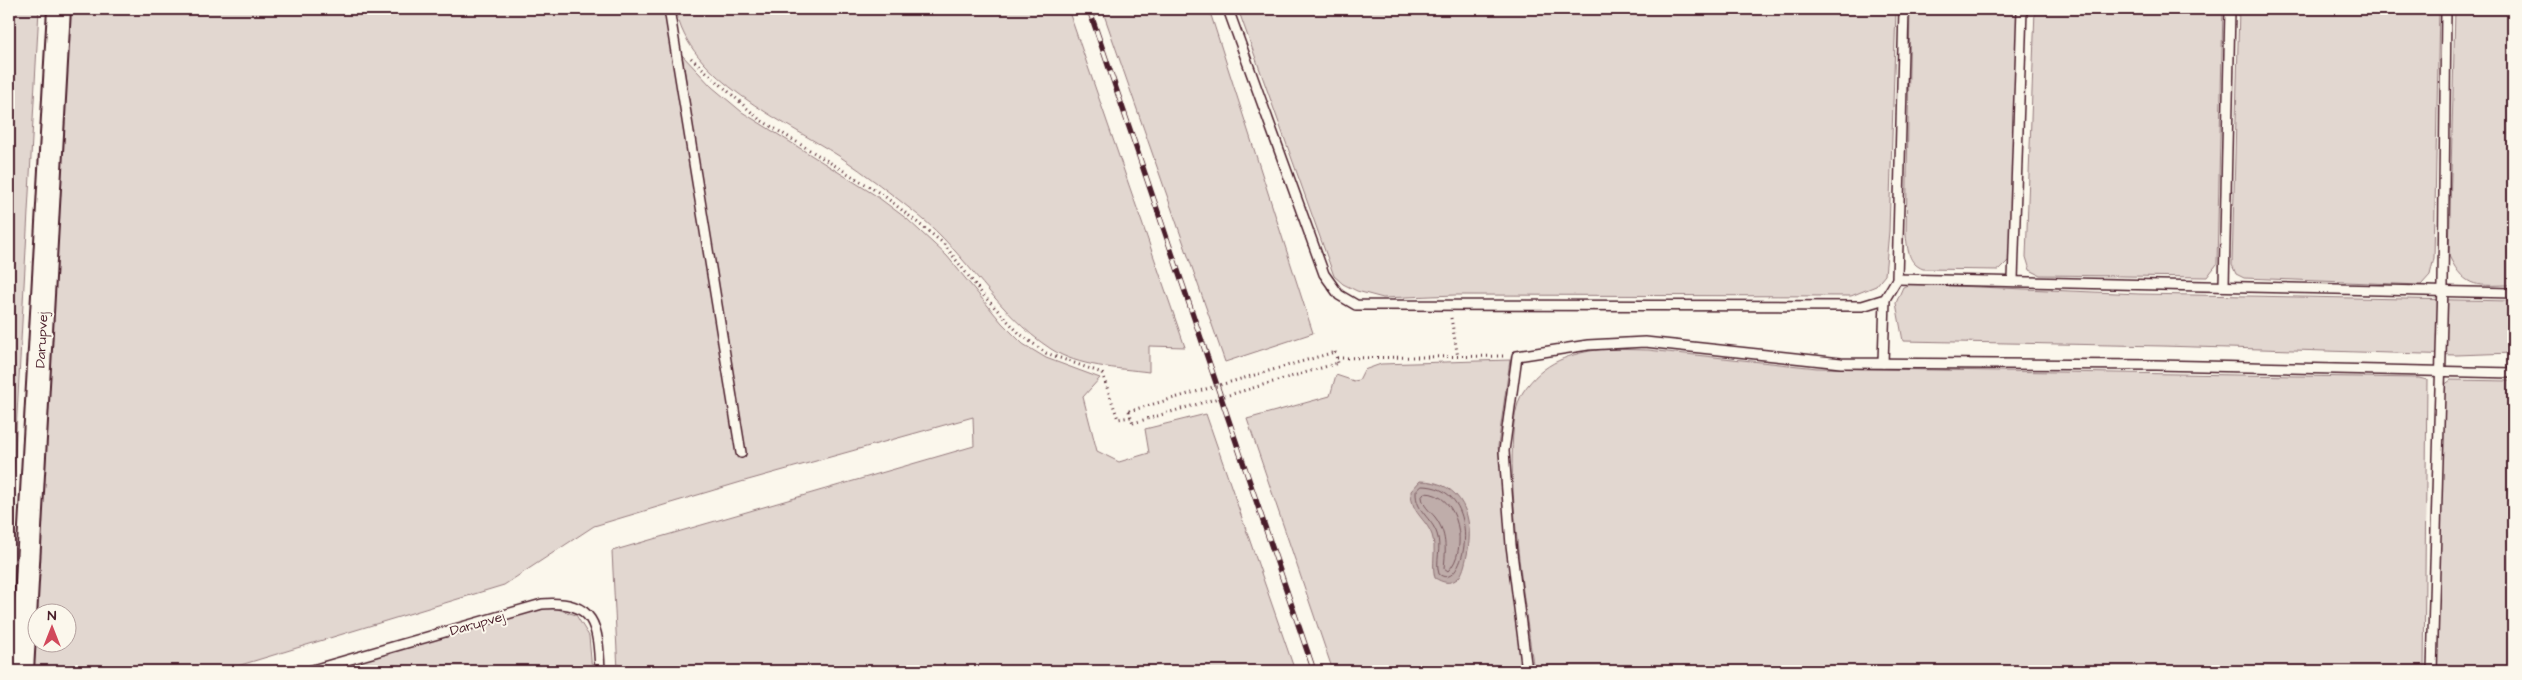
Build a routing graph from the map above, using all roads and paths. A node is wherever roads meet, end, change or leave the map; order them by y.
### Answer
1 (58, 9) edge
2 (669, 9) edge
3 (1228, 9) edge
4 (1904, 9) edge
5 (2022, 9) edge
6 (2230, 9) edge
7 (2446, 9) edge
8 (675, 41) junction
9 (1897, 279) junction
10 (2013, 280) junction
11 (2224, 286) junction
12 (2443, 292) junction
13 (2513, 293) edge
14 (1885, 299) junction
15 (1448, 305) junction
16 (1458, 356) junction
17 (1517, 356) junction
18 (1337, 358) junction
19 (1883, 363) junction
20 (2440, 372) junction
21 (2513, 374) edge
22 (1131, 417) junction
23 (741, 453) dead end
24 (22, 671) edge
25 (309, 671) edge
26 (600, 671) edge
27 (1527, 671) edge
28 (2432, 671) edge

1 - 24 street, Darupvej
2 - 8 lane
3 - 15 lane
4 - 9 lane
5 - 10 lane
6 - 11 lane
7 - 12 lane
8 - 22 path
8 - 23 lane
9 - 10 lane
9 - 14 lane
10 - 11 lane
11 - 12 lane
12 - 13 lane
12 - 20 lane
14 - 15 lane
14 - 19 lane
15 - 16 path
16 - 17 path
16 - 18 path
17 - 19 lane
17 - 27 lane
18 - 22 path, bridge
18 - 22 path, bridge
19 - 20 lane
20 - 21 lane
20 - 28 lane
25 - 26 lane, Darupvej

